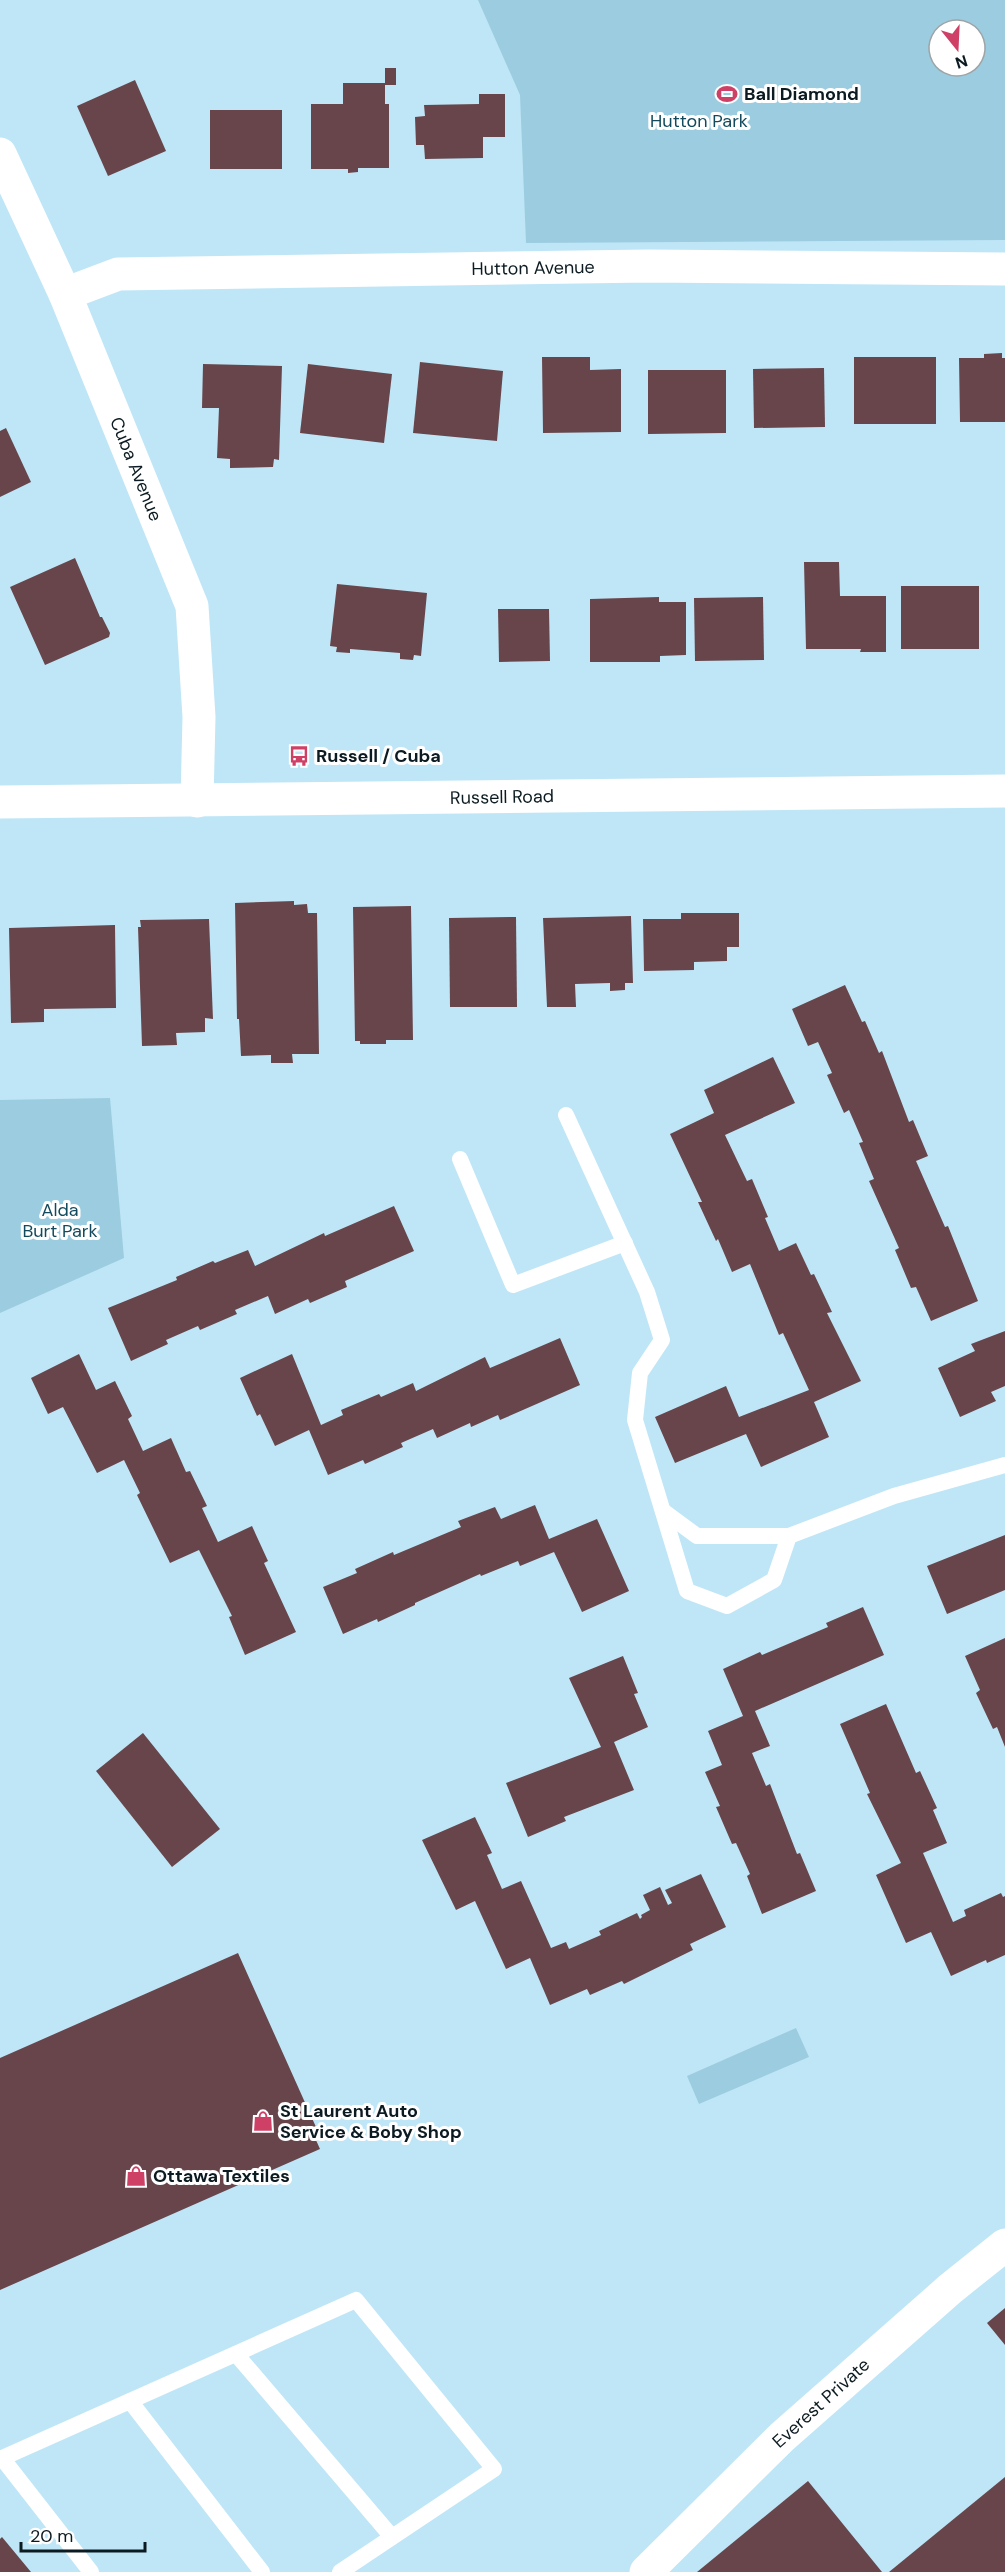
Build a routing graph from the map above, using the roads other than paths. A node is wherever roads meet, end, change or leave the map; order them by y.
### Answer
1 (0, 154) edge
2 (1005, 269) edge
3 (65, 294) junction
4 (1005, 791) edge
5 (197, 801) junction
6 (0, 802) edge
7 (566, 1115) dead end
8 (460, 1159) dead end
9 (625, 1243) junction
10 (1005, 1465) edge
11 (663, 1511) junction
12 (789, 1536) junction
13 (1005, 2245) edge
14 (236, 2354) junction
15 (130, 2401) junction
16 (1, 2459) edge
17 (392, 2537) junction
18 (91, 2572) edge
19 (262, 2572) edge
20 (340, 2572) edge
21 (646, 2572) edge

1 - 3 street, Cuba Avenue
2 - 3 street, Hutton Avenue
3 - 5 street, Cuba Avenue
4 - 5 street, Russell Road
5 - 6 street, Russell Road
7 - 9 lane
8 - 9 lane
9 - 11 lane
10 - 12 lane
11 - 12 lane
11 - 12 lane
13 - 21 street, Everest Private
14 - 15 lane
14 - 17 lane
14 - 17 lane
15 - 16 lane
15 - 19 lane
16 - 18 lane
17 - 20 lane

